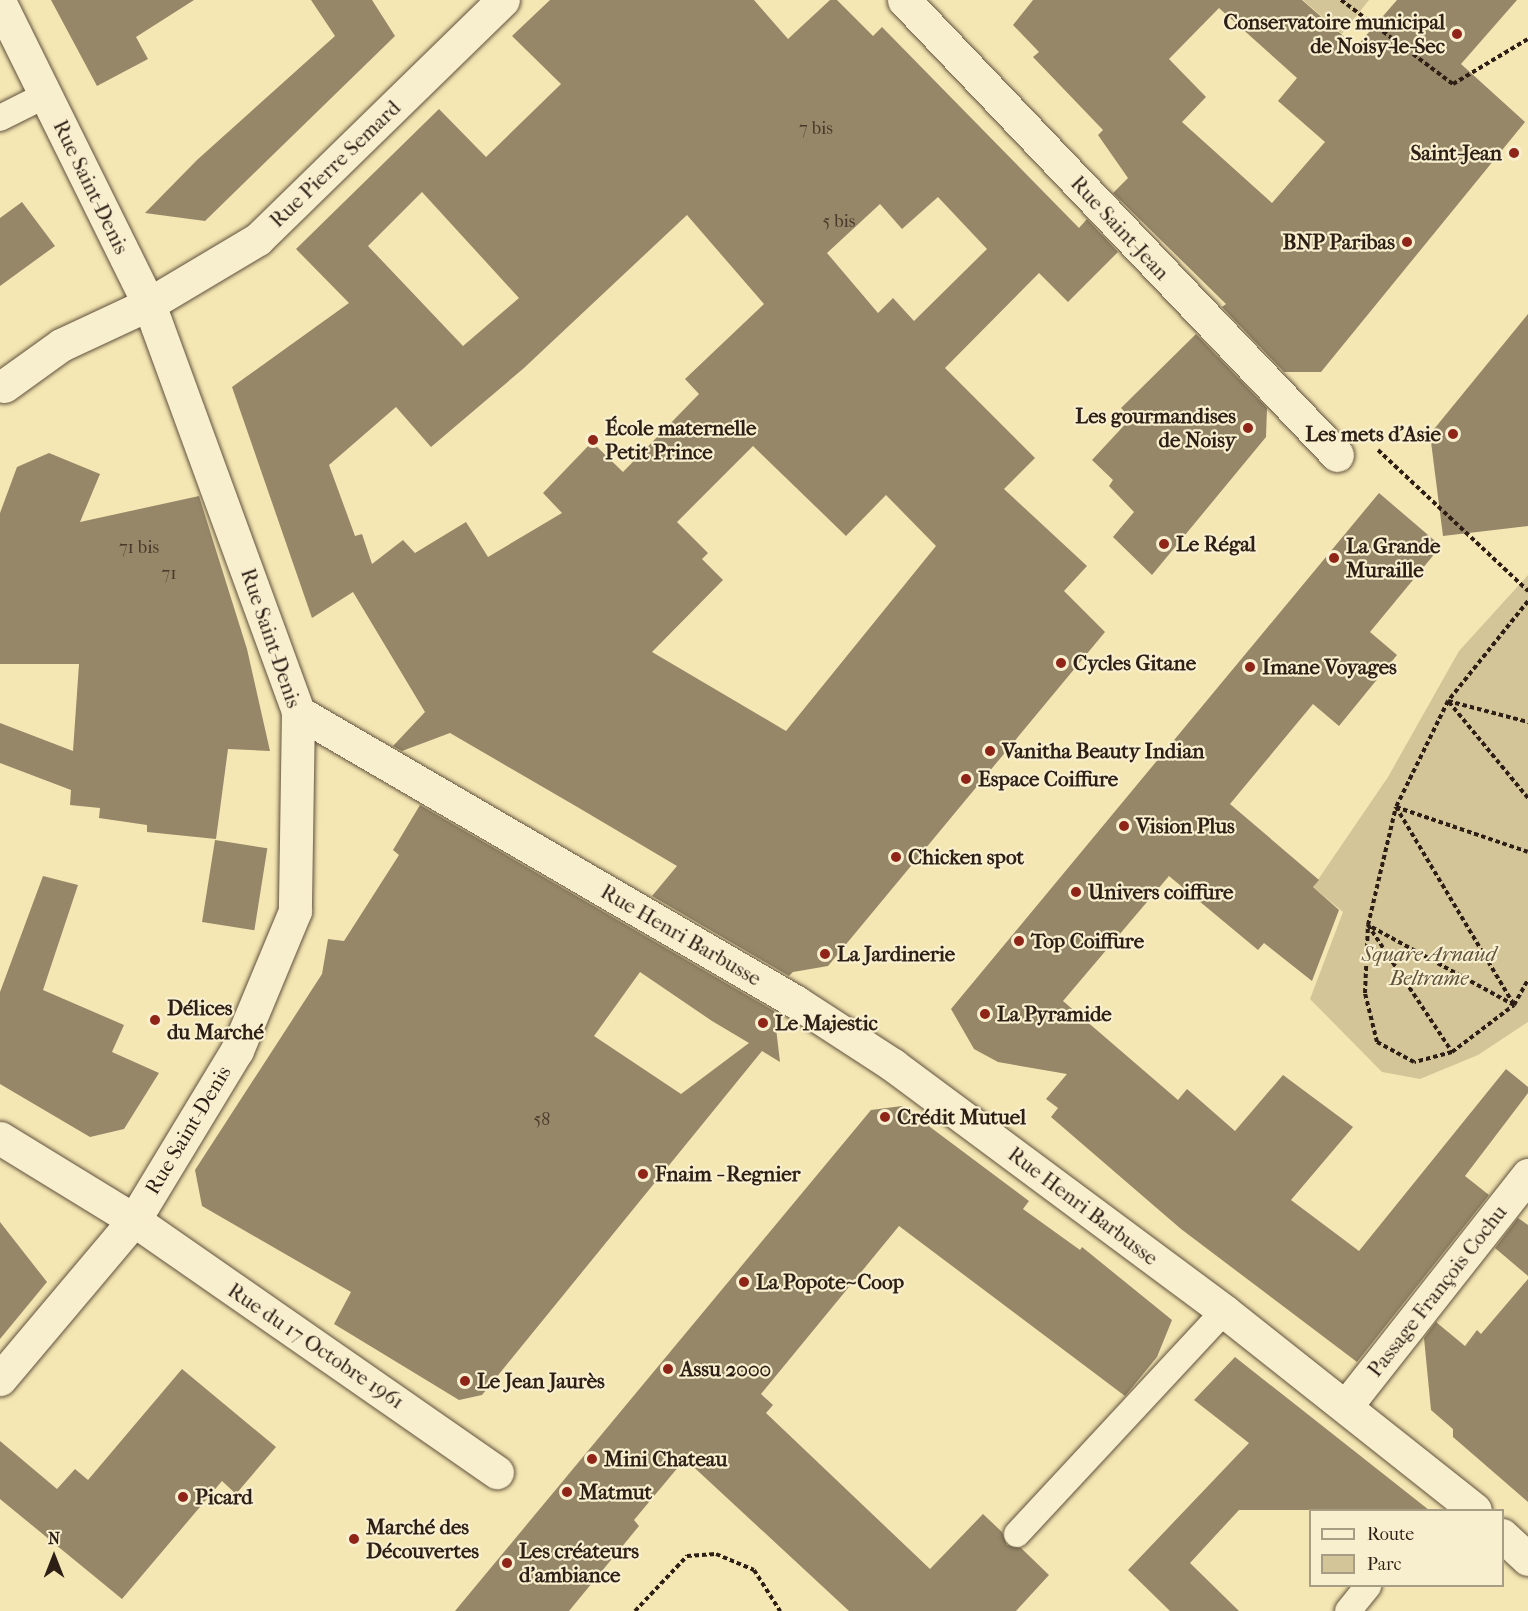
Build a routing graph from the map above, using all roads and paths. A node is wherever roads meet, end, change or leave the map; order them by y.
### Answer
1 (503, 0) edge
2 (904, 0) edge
3 (1341, 0) edge
4 (0, 3) edge
5 (1528, 39) edge
6 (46, 95) junction
7 (0, 118) edge
8 (149, 304) junction
9 (1, 389) edge
10 (1374, 447) dead end
11 (1337, 454) dead end
12 (1528, 591) edge
13 (1528, 601) edge
14 (1448, 701) junction
15 (298, 712) junction
16 (1528, 722) edge
17 (1528, 798) edge
18 (1396, 807) junction
19 (1528, 852) edge
20 (1368, 925) junction
21 (1528, 980) edge
22 (1514, 1005) junction
23 (1452, 1052) junction
24 (0, 1138) edge
25 (1528, 1175) edge
26 (134, 1220) junction
27 (1224, 1311) junction
28 (0, 1379) edge
29 (1346, 1406) junction
30 (497, 1472) dead end
31 (1457, 1505) edge
32 (1017, 1534) dead end
33 (1504, 1536) edge
34 (1528, 1558) edge
35 (1367, 1587) edge
36 (635, 1611) edge
37 (780, 1611) edge
38 (1348, 1611) edge

1 - 8 street, Rue Pierre Semard
2 - 11 street, Rue Saint-Jean
3 - 5 path
4 - 6 street, Rue Saint-Denis
6 - 7 lane
6 - 8 street, Rue Saint-Denis
8 - 9 street, Rue Pierre Semard
8 - 15 street, Rue Saint-Denis
10 - 12 path
13 - 14 path
14 - 16 path
14 - 17 path
14 - 18 path
15 - 26 street, Rue Saint-Denis
15 - 27 street, Rue Henri Barbusse
18 - 19 path
18 - 20 path
18 - 22 path
20 - 22 path
20 - 23 path
20 - 23 path
21 - 22 path
22 - 23 path
24 - 26 street, Rue du 17 Octobre 1961
25 - 29 street, Passage François Cochu
26 - 28 street, Rue Saint-Denis
26 - 30 street, Rue du 17 Octobre 1961
27 - 29 street, Rue Henri Barbusse
27 - 32 lane
29 - 31 street, Rue Henri Barbusse
33 - 34 street
35 - 38 lane
36 - 37 path

